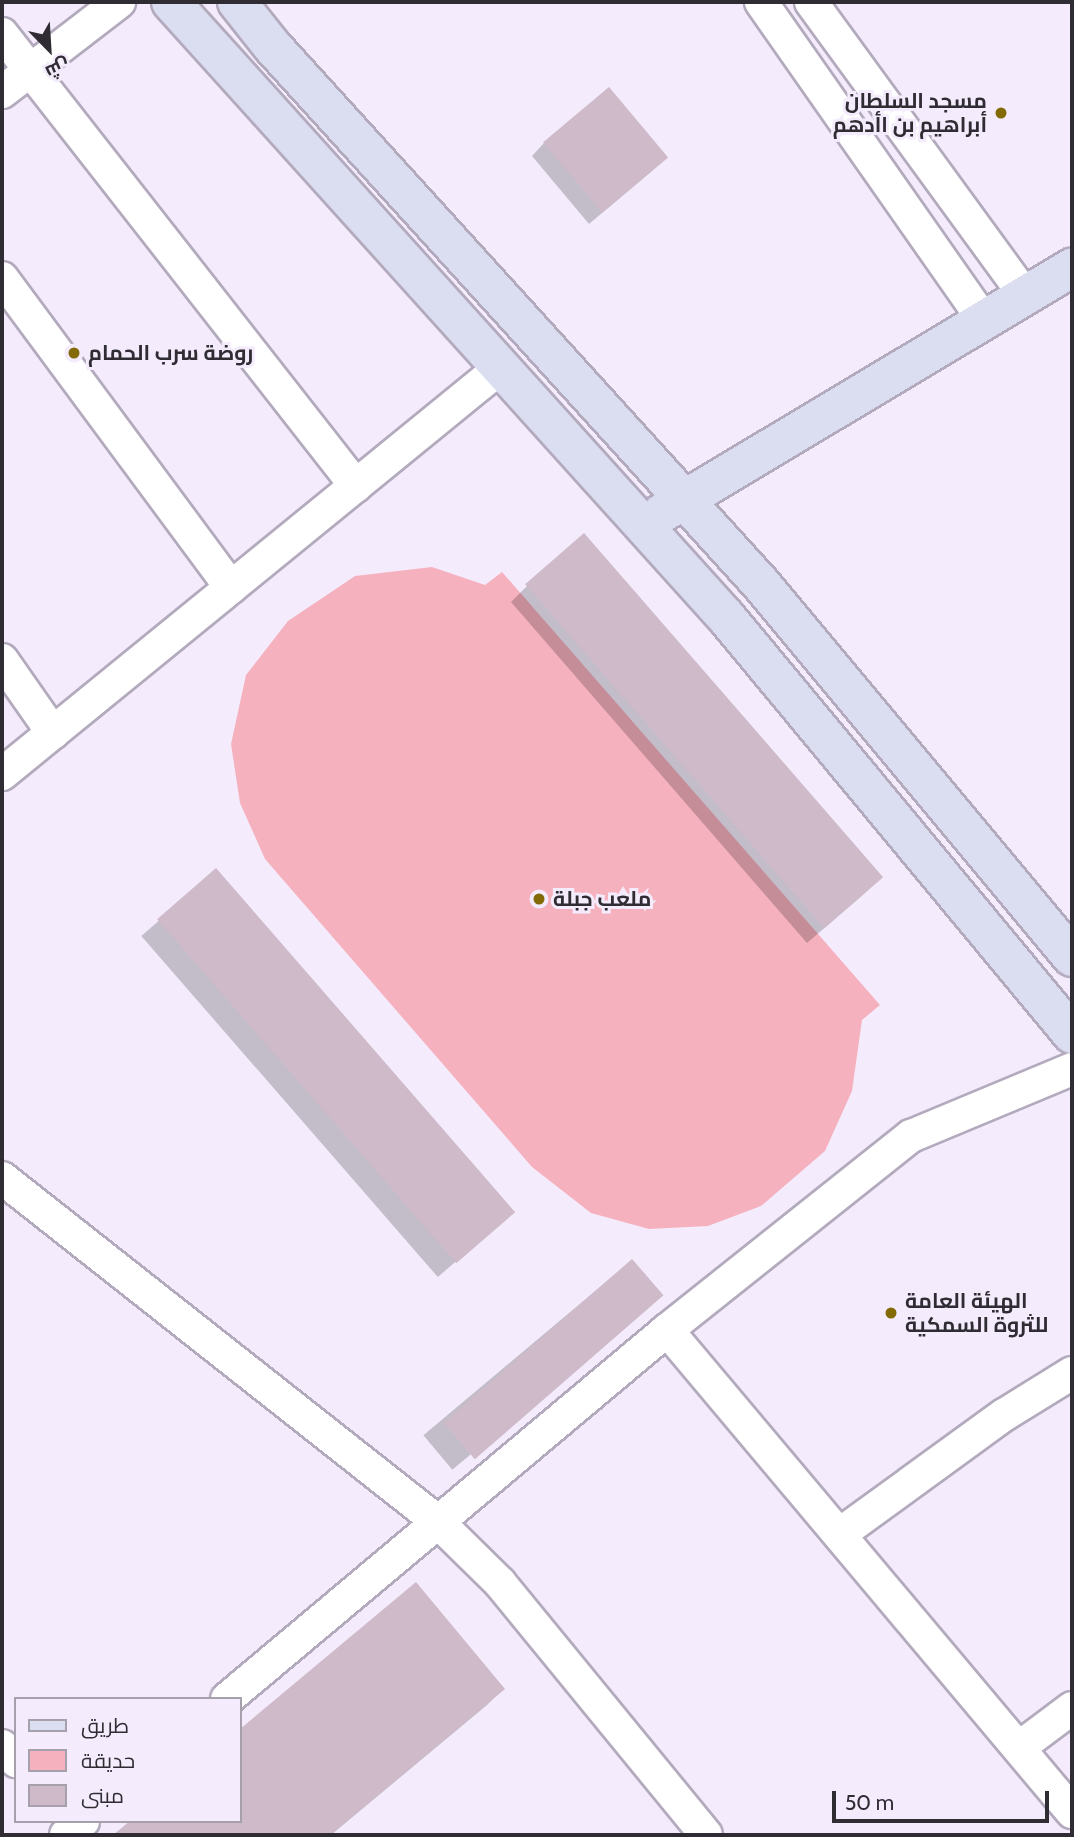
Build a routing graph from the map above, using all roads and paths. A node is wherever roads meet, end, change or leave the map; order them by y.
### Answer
1 (119, 2) edge
2 (171, 2) edge
3 (237, 2) edge
4 (761, 2) edge
5 (811, 2) edge
6 (2, 34) edge
7 (27, 70) junction
8 (2, 92) edge
9 (1072, 268) edge
10 (2, 278) edge
11 (1026, 296) junction
12 (984, 321) junction
13 (500, 368) junction
14 (356, 486) junction
15 (684, 500) junction
16 (642, 524) junction
17 (231, 588) junction
18 (2, 660) edge
19 (53, 733) junction
20 (2, 774) edge
21 (1072, 957) edge
22 (1072, 1034) edge
23 (1072, 1069) edge
24 (2, 1178) edge
25 (667, 1330) junction
26 (1068, 1387) edge
27 (437, 1521) junction
28 (840, 1534) junction
29 (229, 1697) edge
30 (1072, 1709) edge
31 (2, 1746) edge
32 (1020, 1747) junction
33 (14, 1759) edge
34 (1072, 1811) edge
35 (706, 1835) edge

1 - 7 street
2 - 13 street
3 - 15 street
4 - 12 street
5 - 11 street
6 - 7 street
7 - 8 street
7 - 14 street
9 - 11 street
10 - 17 street
11 - 12 street
12 - 15 street
13 - 14 street
13 - 16 street
14 - 17 street
15 - 16 street
15 - 21 street
16 - 22 street
17 - 19 street
18 - 19 street
19 - 20 street
23 - 25 street
24 - 27 street
25 - 27 street
25 - 28 street
26 - 28 street
27 - 29 street
27 - 35 street
28 - 32 street
30 - 32 street
31 - 33 street
32 - 34 street

